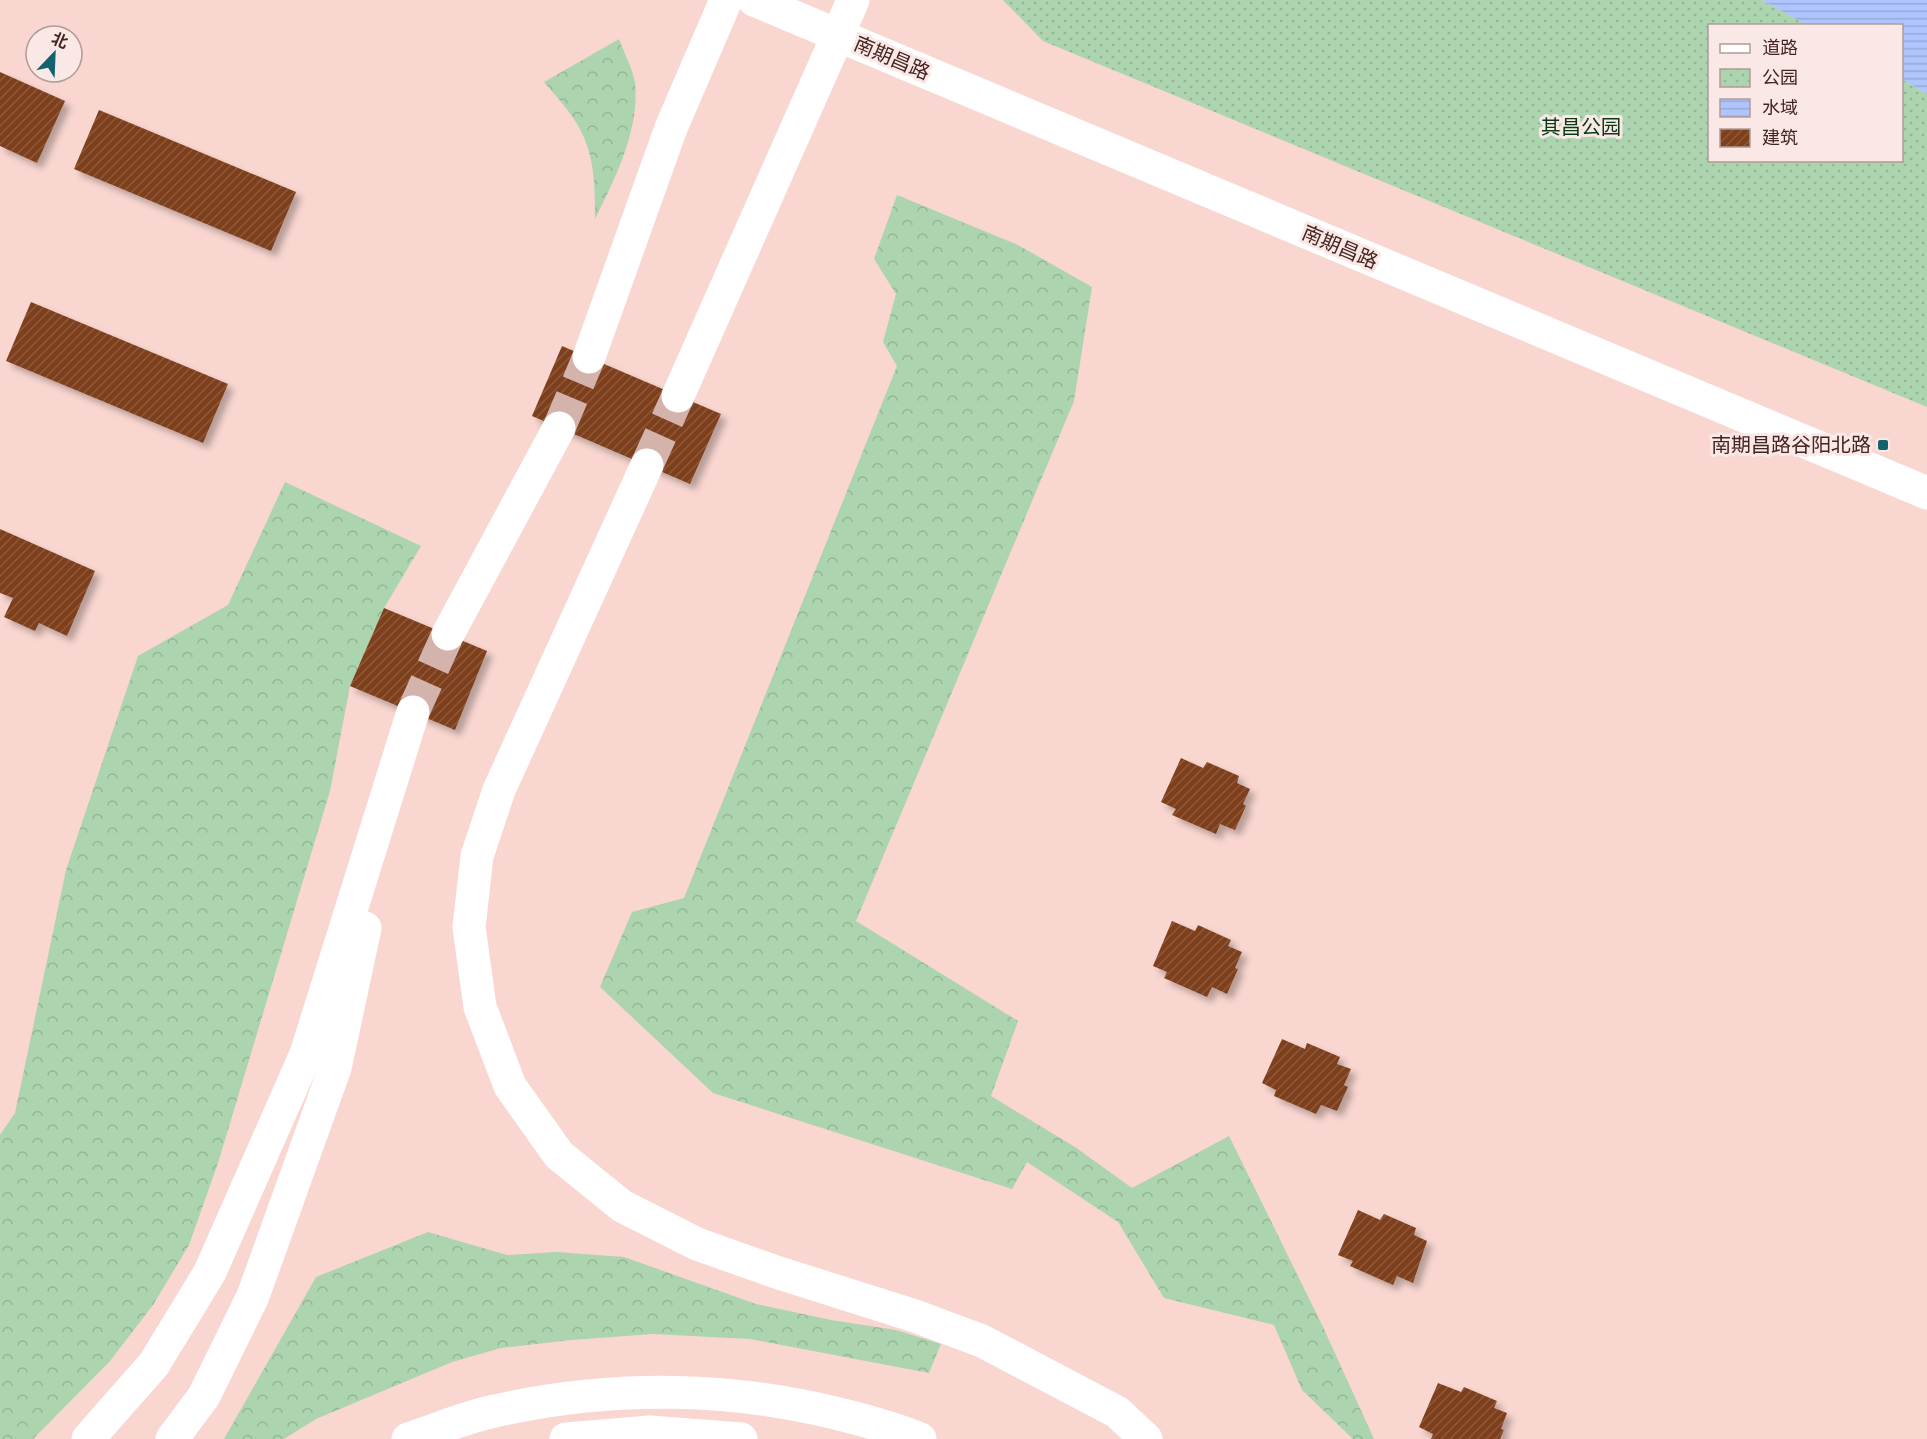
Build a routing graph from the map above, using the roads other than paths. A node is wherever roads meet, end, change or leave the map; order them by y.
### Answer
1 (726, 0) edge
2 (754, 0) edge
3 (853, 0) edge
4 (838, 35) junction
5 (589, 357) tunnel mouth
6 (678, 396) tunnel mouth
7 (559, 428) tunnel mouth
8 (647, 465) tunnel mouth
9 (1927, 493) edge
10 (448, 634) tunnel mouth
11 (1047, 1374) junction
12 (88, 1439) edge
13 (172, 1439) edge
14 (408, 1439) edge
15 (566, 1439) edge
16 (741, 1439) edge
17 (920, 1439) edge
18 (1116, 1439) edge
19 (1146, 1439) edge

1 - 5 main road
2 - 4 main road, 南期昌路
3 - 4 main road
4 - 6 main road
4 - 9 main road, 南期昌路
7 - 10 main road
8 - 11 main road
11 - 18 main road
11 - 19 main road
12 - 13 main road
14 - 17 main road
15 - 16 main road

